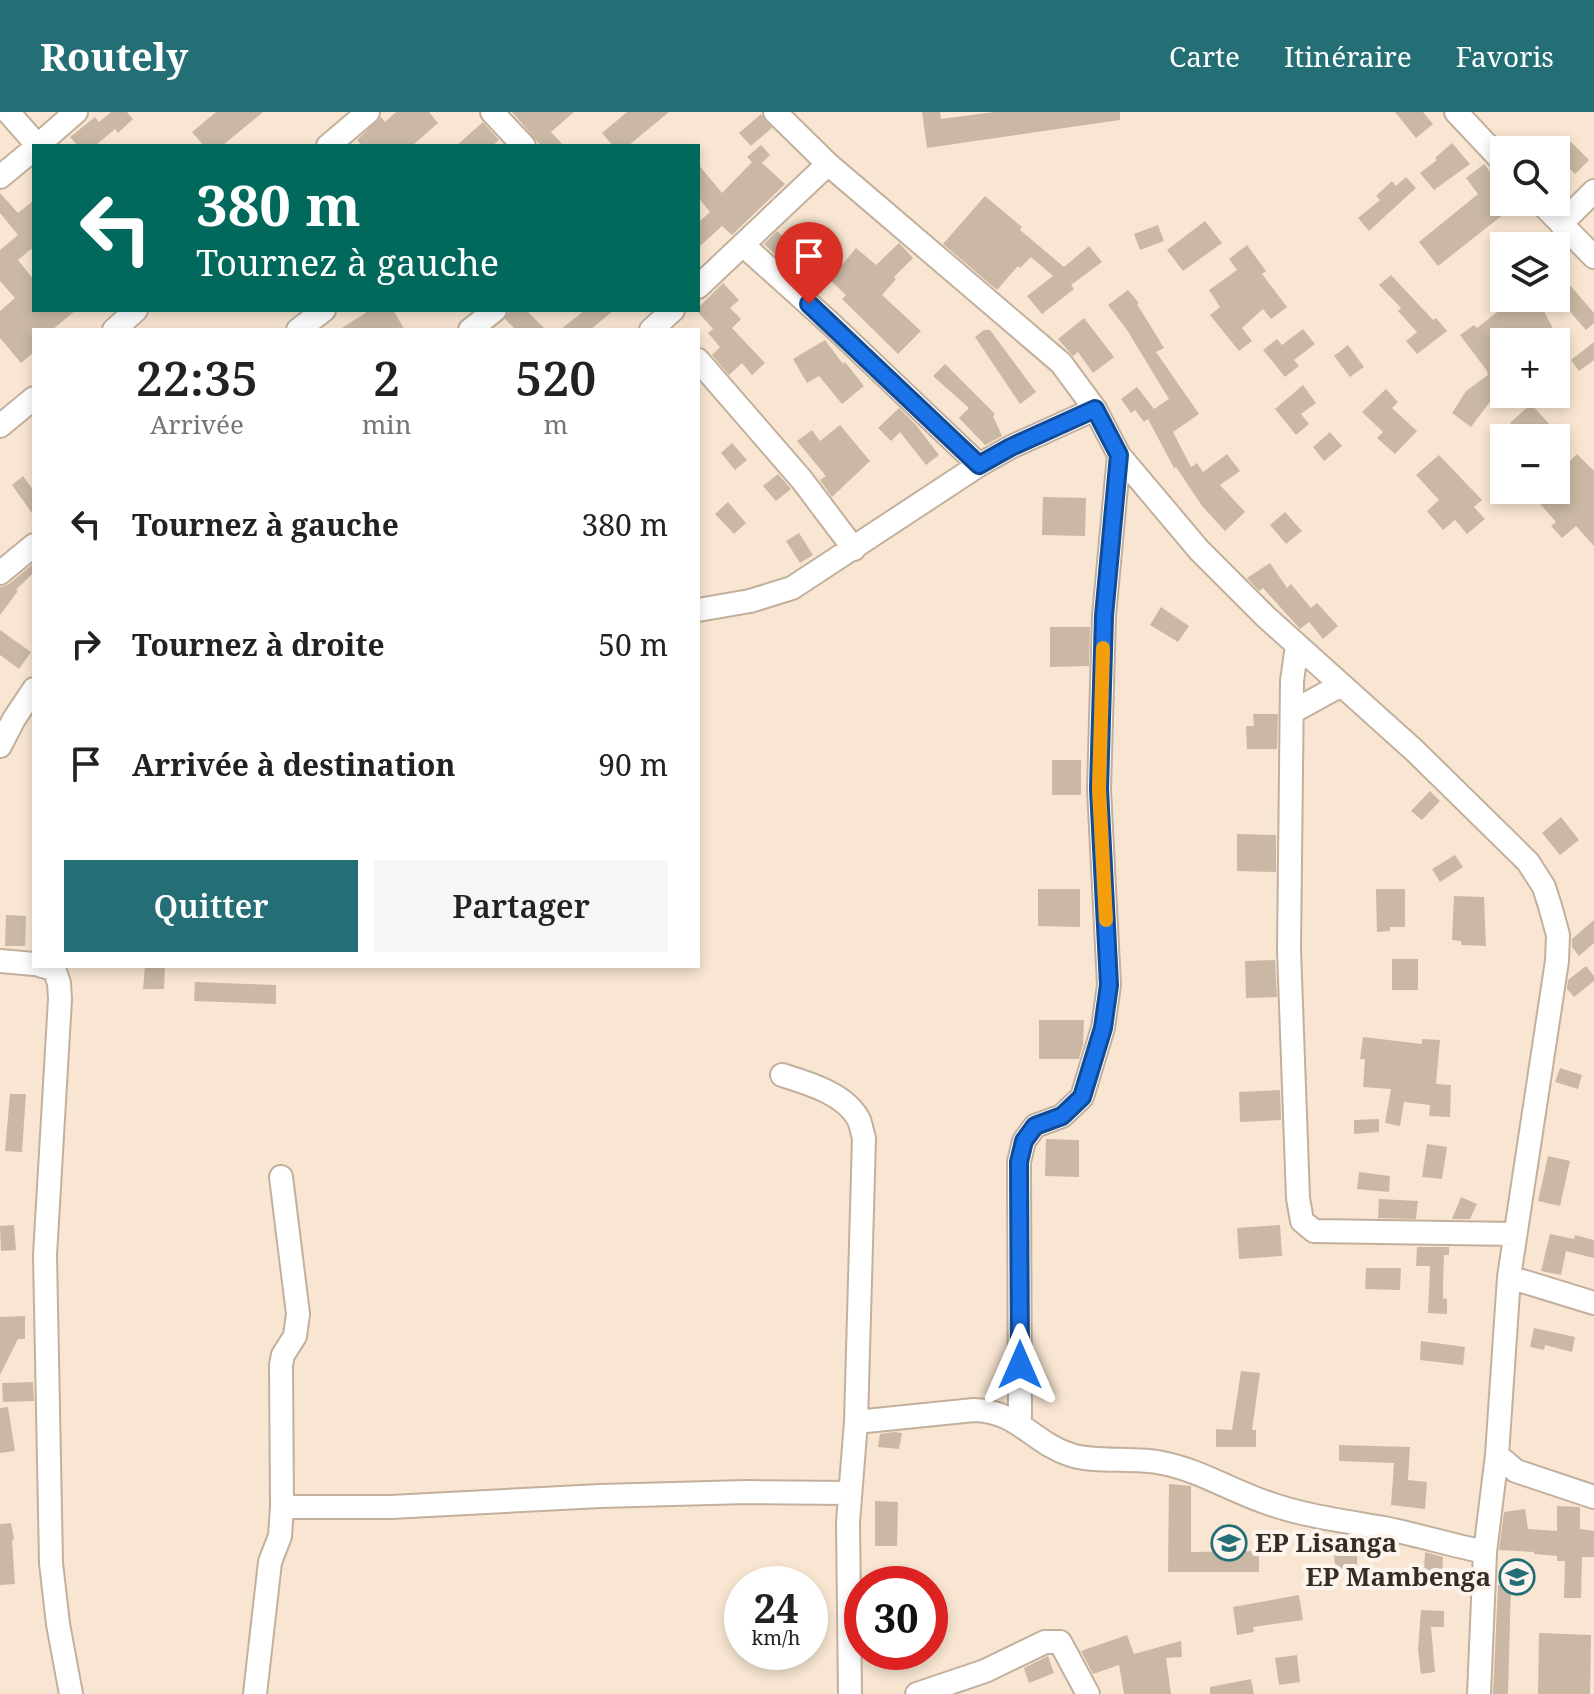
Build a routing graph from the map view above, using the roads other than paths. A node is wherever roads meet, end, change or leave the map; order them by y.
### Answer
1 (8, 112) edge
2 (76, 112) edge
3 (368, 112) edge
4 (492, 112) edge
5 (775, 112) edge
6 (1456, 112) edge
7 (514, 142) edge
8 (35, 144) edge
9 (40, 144) edge
10 (330, 144) edge
11 (1490, 148) edge
12 (32, 151) edge
13 (828, 164) junction
14 (0, 177) edge
15 (1594, 191) edge
16 (1553, 216) edge
17 (1561, 224) junction
18 (743, 245) junction
19 (1594, 257) edge
20 (700, 285) edge
21 (134, 312) edge
22 (321, 312) edge
23 (492, 312) edge
24 (116, 328) edge
25 (301, 328) edge
26 (472, 328) edge
27 (700, 362) edge
28 (32, 400) edge
29 (1095, 409) junction
30 (0, 426) edge
31 (1119, 455) junction
32 (979, 465) junction
33 (32, 547) edge
34 (854, 549) junction
35 (0, 573) edge
36 (700, 610) edge
37 (1297, 645) junction
38 (1341, 685) junction
39 (32, 692) edge
40 (1292, 712) junction
41 (0, 746) edge
42 (0, 961) edge
43 (32, 964) edge
44 (50, 968) edge
45 (782, 1075) dead end
46 (281, 1177) dead end
47 (1515, 1234) junction
48 (1509, 1277) junction
49 (1594, 1303) edge
50 (856, 1422) junction
51 (1020, 1424) junction
52 (1502, 1466) junction
53 (850, 1493) junction
54 (1594, 1497) edge
55 (282, 1507) junction
56 (1485, 1552) junction
57 (71, 1694) edge
58 (255, 1694) edge
59 (850, 1694) edge
60 (917, 1694) edge
61 (1088, 1694) edge
62 (1479, 1694) edge

1 - 8 street
2 - 9 street
3 - 10 street
4 - 7 street
5 - 13 street
6 - 11 street
12 - 14 street
13 - 18 street
13 - 29 street
15 - 17 street
16 - 17 street
17 - 19 street
18 - 20 street
18 - 32 street
21 - 24 street
22 - 25 street
23 - 26 street
27 - 34 street
28 - 30 street
29 - 31 street
29 - 32 street
31 - 37 street
31 - 51 street
32 - 34 street
33 - 35 street
34 - 36 street
37 - 38 street
37 - 40 street
38 - 40 street
38 - 47 street
39 - 41 street
40 - 47 street
42 - 43 street
44 - 57 street
45 - 50 street
46 - 55 street
47 - 48 street
48 - 49 street
48 - 52 street
50 - 51 street
50 - 53 street
51 - 56 street
52 - 54 street
52 - 56 street
53 - 55 street
53 - 59 street
55 - 58 street
56 - 62 street
60 - 61 street

